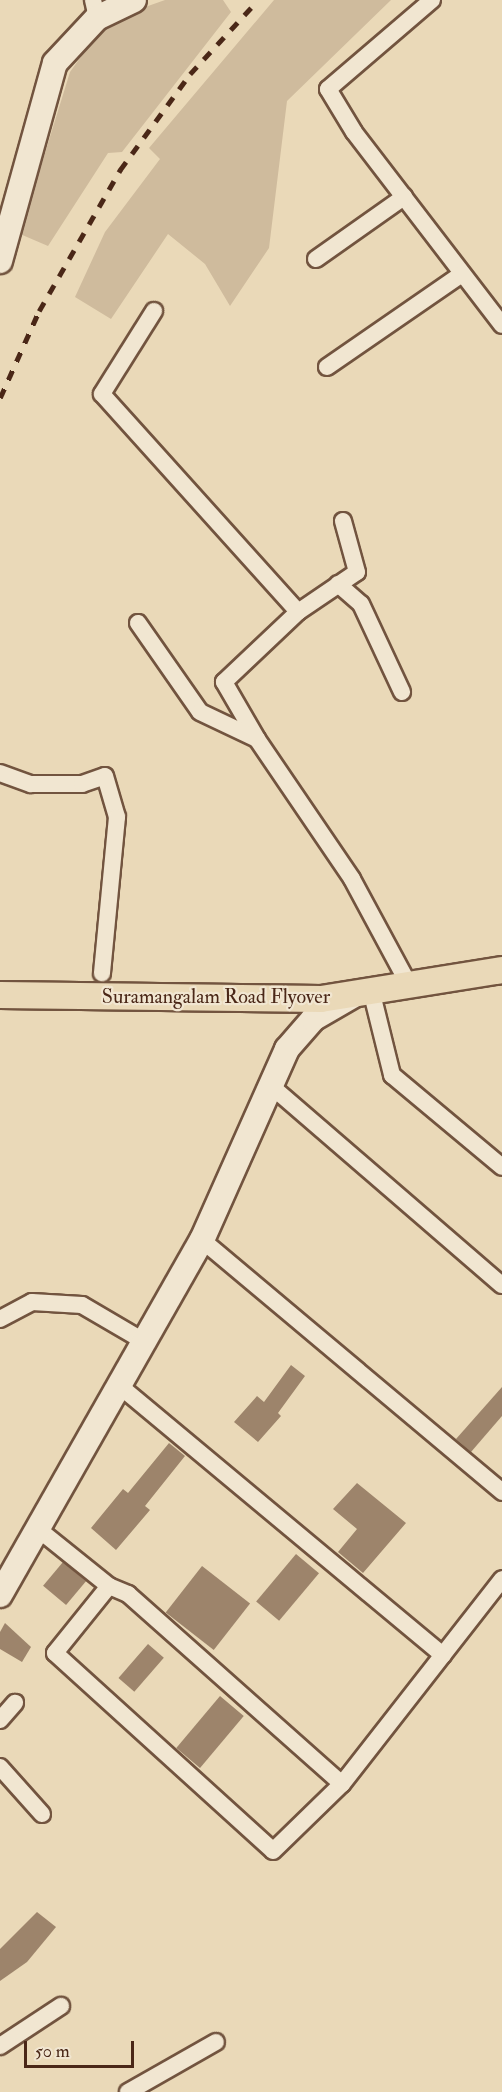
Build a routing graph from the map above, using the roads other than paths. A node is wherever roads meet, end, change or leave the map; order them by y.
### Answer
1 (134, 0) edge
2 (432, 0) edge
3 (95, 9) edge
4 (404, 198) junction
5 (316, 259) dead end
6 (0, 261) edge
7 (462, 274) junction
8 (154, 311) dead end
9 (502, 326) edge
10 (327, 367) dead end
11 (344, 521) dead end
12 (338, 584) junction
13 (298, 612) junction
14 (138, 623) dead end
15 (402, 692) dead end
16 (257, 739) junction
17 (0, 773) edge
18 (502, 970) edge
19 (102, 973) dead end
20 (0, 983) edge
21 (409, 985) junction
22 (365, 991) junction
23 (322, 992) junction
24 (0, 995) edge
25 (270, 1085) junction
26 (502, 1167) edge
27 (202, 1240) junction
28 (502, 1285) edge
29 (0, 1319) edge
30 (145, 1342) junction
31 (121, 1386) junction
32 (502, 1492) edge
33 (38, 1529) junction
34 (502, 1579) edge
35 (109, 1586) junction
36 (0, 1595) edge
37 (442, 1655) junction
38 (15, 1703) dead end
39 (0, 1720) edge
40 (0, 1767) edge
41 (342, 1784) junction
42 (42, 1814) dead end
43 (61, 2006) dead end
44 (216, 2042) dead end
45 (0, 2046) edge
46 (128, 2092) edge

1 - 3 street
2 - 4 street
3 - 6 street
4 - 5 street
4 - 7 street
7 - 9 street
7 - 10 street
8 - 13 street
11 - 12 street
12 - 13 street
12 - 15 street
13 - 16 street
14 - 16 street
16 - 21 street
17 - 19 street
18 - 21 main road, Suramangalam Road Flyover
20 - 23 main road, Suramangalam Road Flyover
21 - 22 main road, Suramangalam Road Flyover
22 - 23 main road, Suramangalam Road Flyover
22 - 25 street
22 - 26 street
23 - 24 main road, Suramangalam Road Flyover
25 - 27 street
25 - 28 street
27 - 30 street
27 - 32 street
29 - 30 street
30 - 31 street
31 - 33 street
31 - 37 street
33 - 35 street
33 - 36 street
34 - 37 street
35 - 41 street
35 - 41 street
37 - 41 street
38 - 39 street
40 - 42 street
43 - 45 street
44 - 46 street

